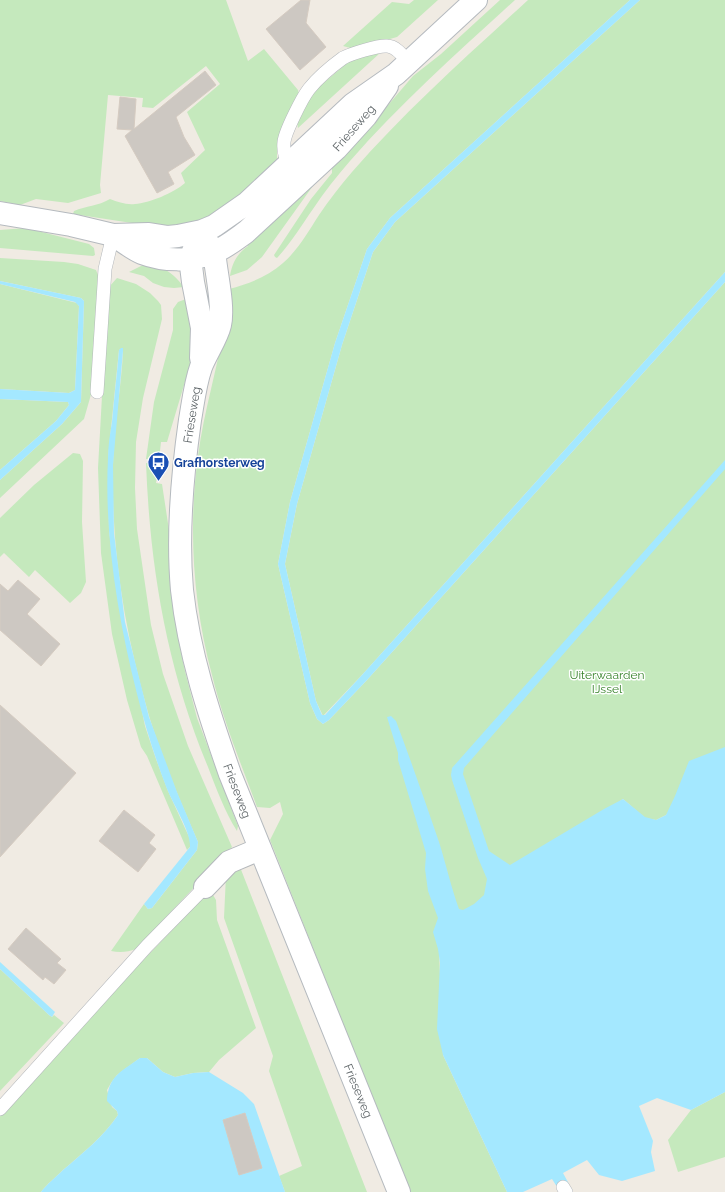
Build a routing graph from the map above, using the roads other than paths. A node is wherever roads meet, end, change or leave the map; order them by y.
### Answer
1 (476, 0) edge
2 (402, 68) junction
3 (288, 164) junction
4 (304, 180) junction
5 (0, 213) edge
6 (202, 231) junction
7 (114, 235) junction
8 (213, 253) junction
9 (190, 258) junction
10 (201, 368) junction
11 (97, 392) dead end
12 (260, 849) junction
13 (205, 887) joint
14 (0, 1109) edge
15 (399, 1192) edge

1 - 2 main road, Frieseweg
2 - 3 main road, Frieseweg
2 - 3 lane
2 - 4 main road, Frieseweg
3 - 4 lane
3 - 6 main road, Frieseweg
4 - 8 main road, Frieseweg
5 - 7 main road
6 - 7 main road
6 - 8 main road, Frieseweg
6 - 9 main road
7 - 9 main road
7 - 11 lane
8 - 9 main road, Frieseweg
8 - 10 main road, Frieseweg
9 - 10 main road, Frieseweg
10 - 12 main road, Frieseweg
12 - 13 main road
12 - 15 main road, Frieseweg
13 - 14 lane

